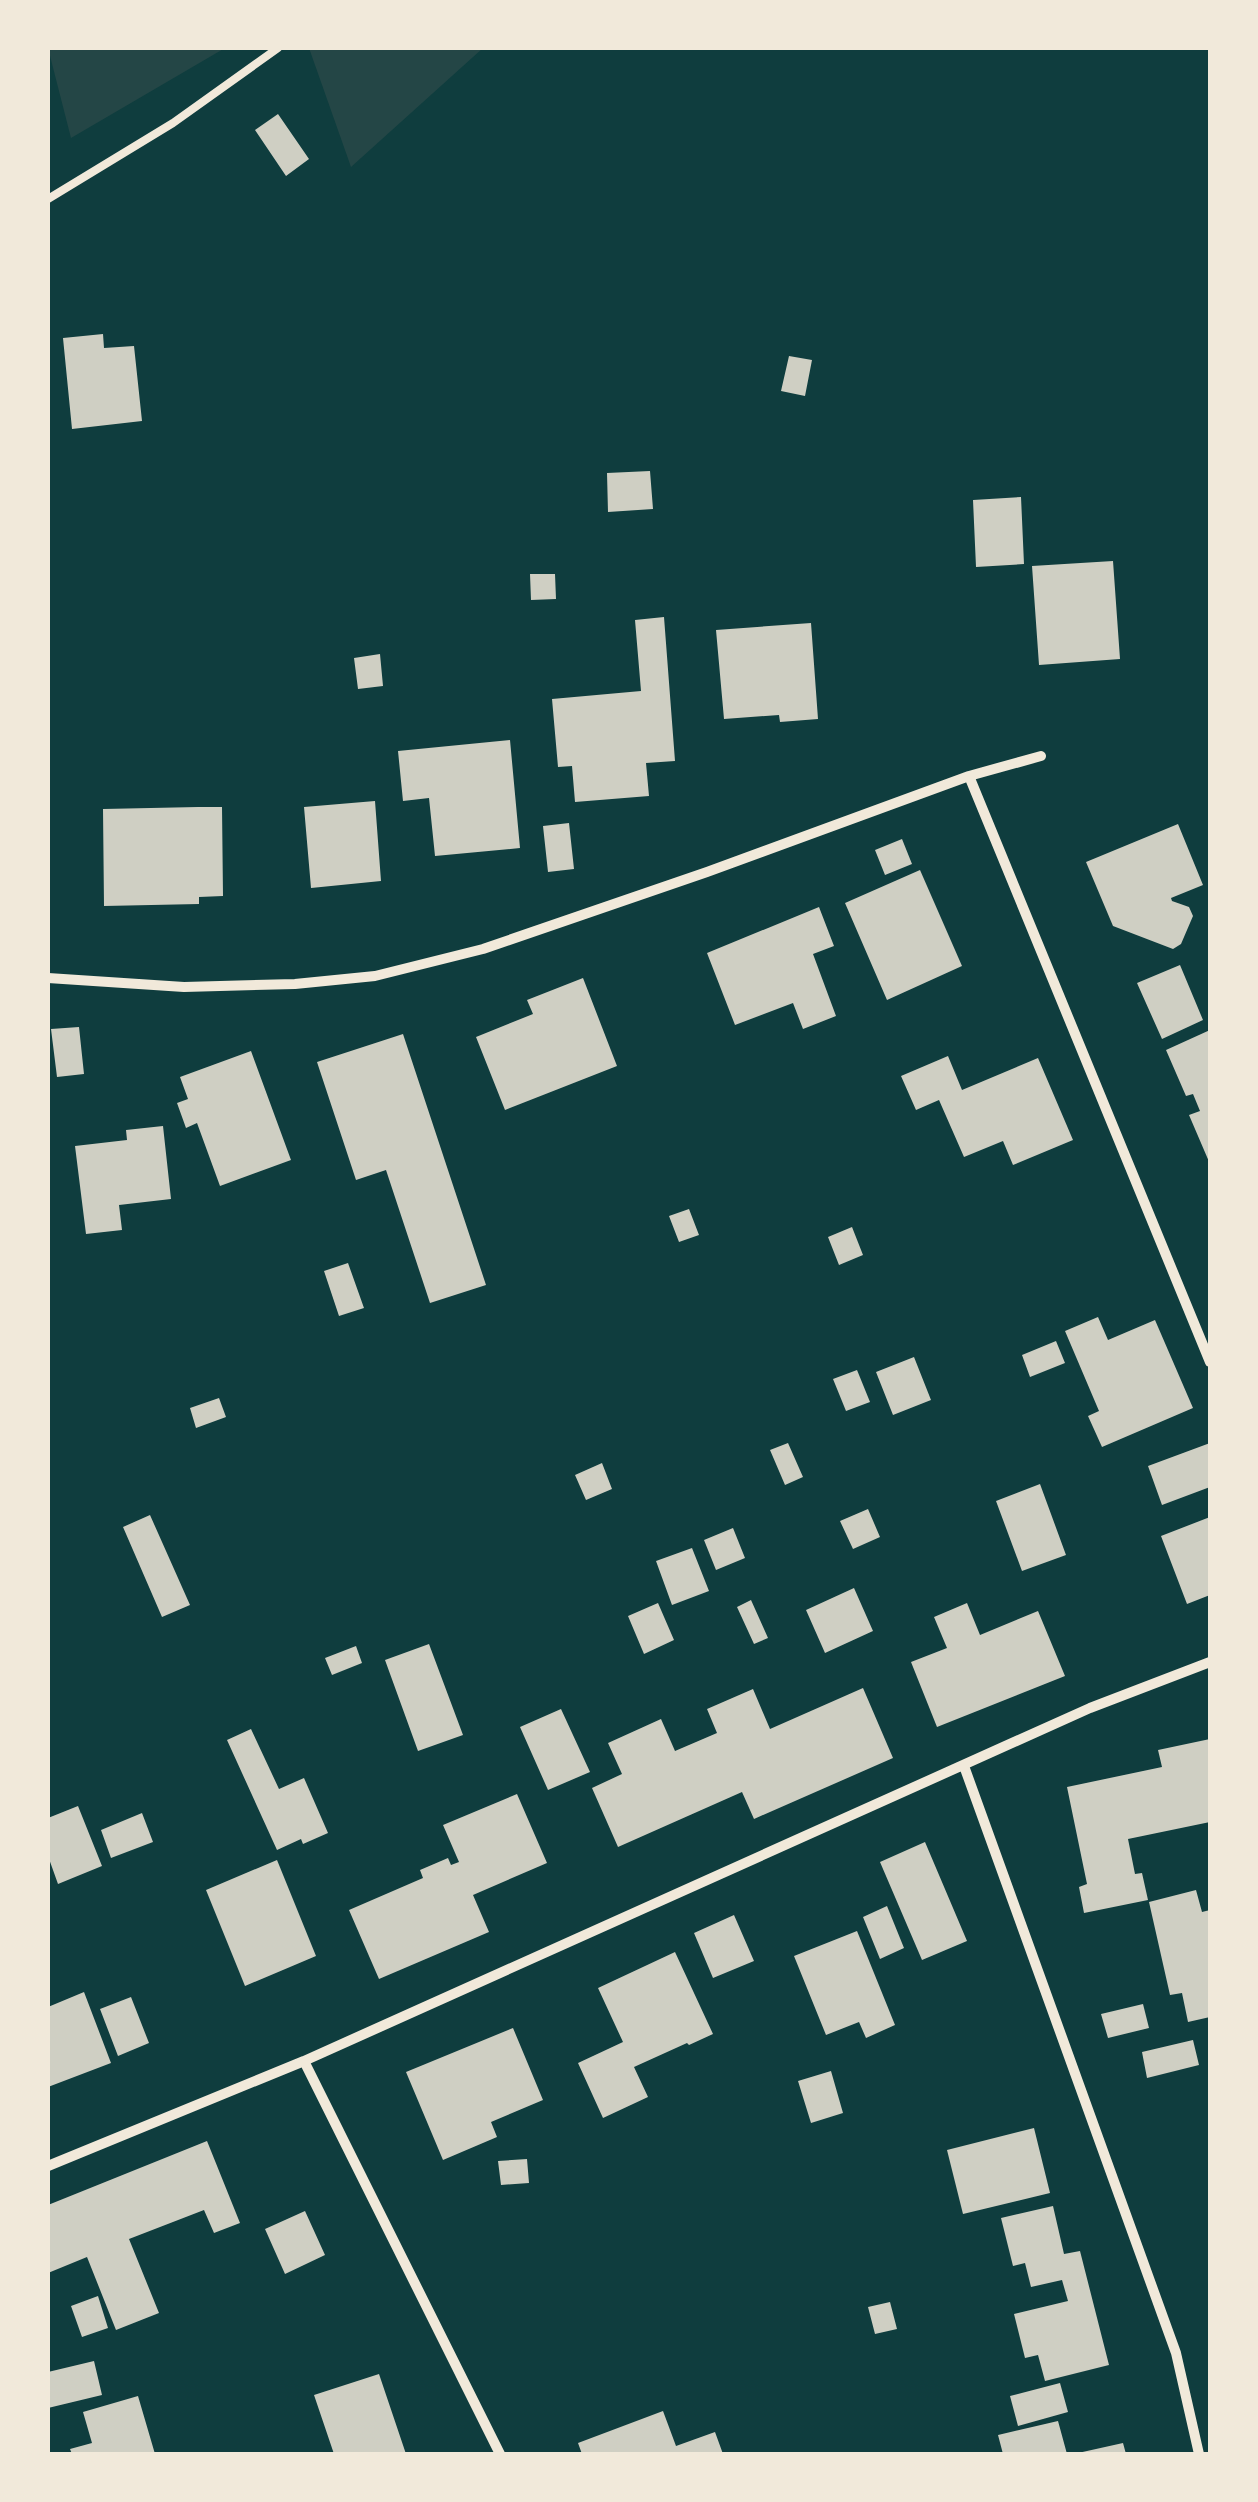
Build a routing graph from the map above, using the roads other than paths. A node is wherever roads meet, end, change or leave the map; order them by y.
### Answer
1 (278, 48) edge
2 (48, 199) edge
3 (1041, 756) dead end
4 (969, 776) junction
5 (48, 978) edge
6 (1210, 1362) edge
7 (1210, 1662) edge
8 (964, 1766) junction
9 (304, 2062) junction
10 (48, 2166) edge
11 (500, 2454) edge
12 (1199, 2454) edge

1 - 2 lane
3 - 4 street
4 - 5 street
4 - 6 street
7 - 8 street
8 - 9 street
8 - 12 street
9 - 10 street
9 - 11 street

